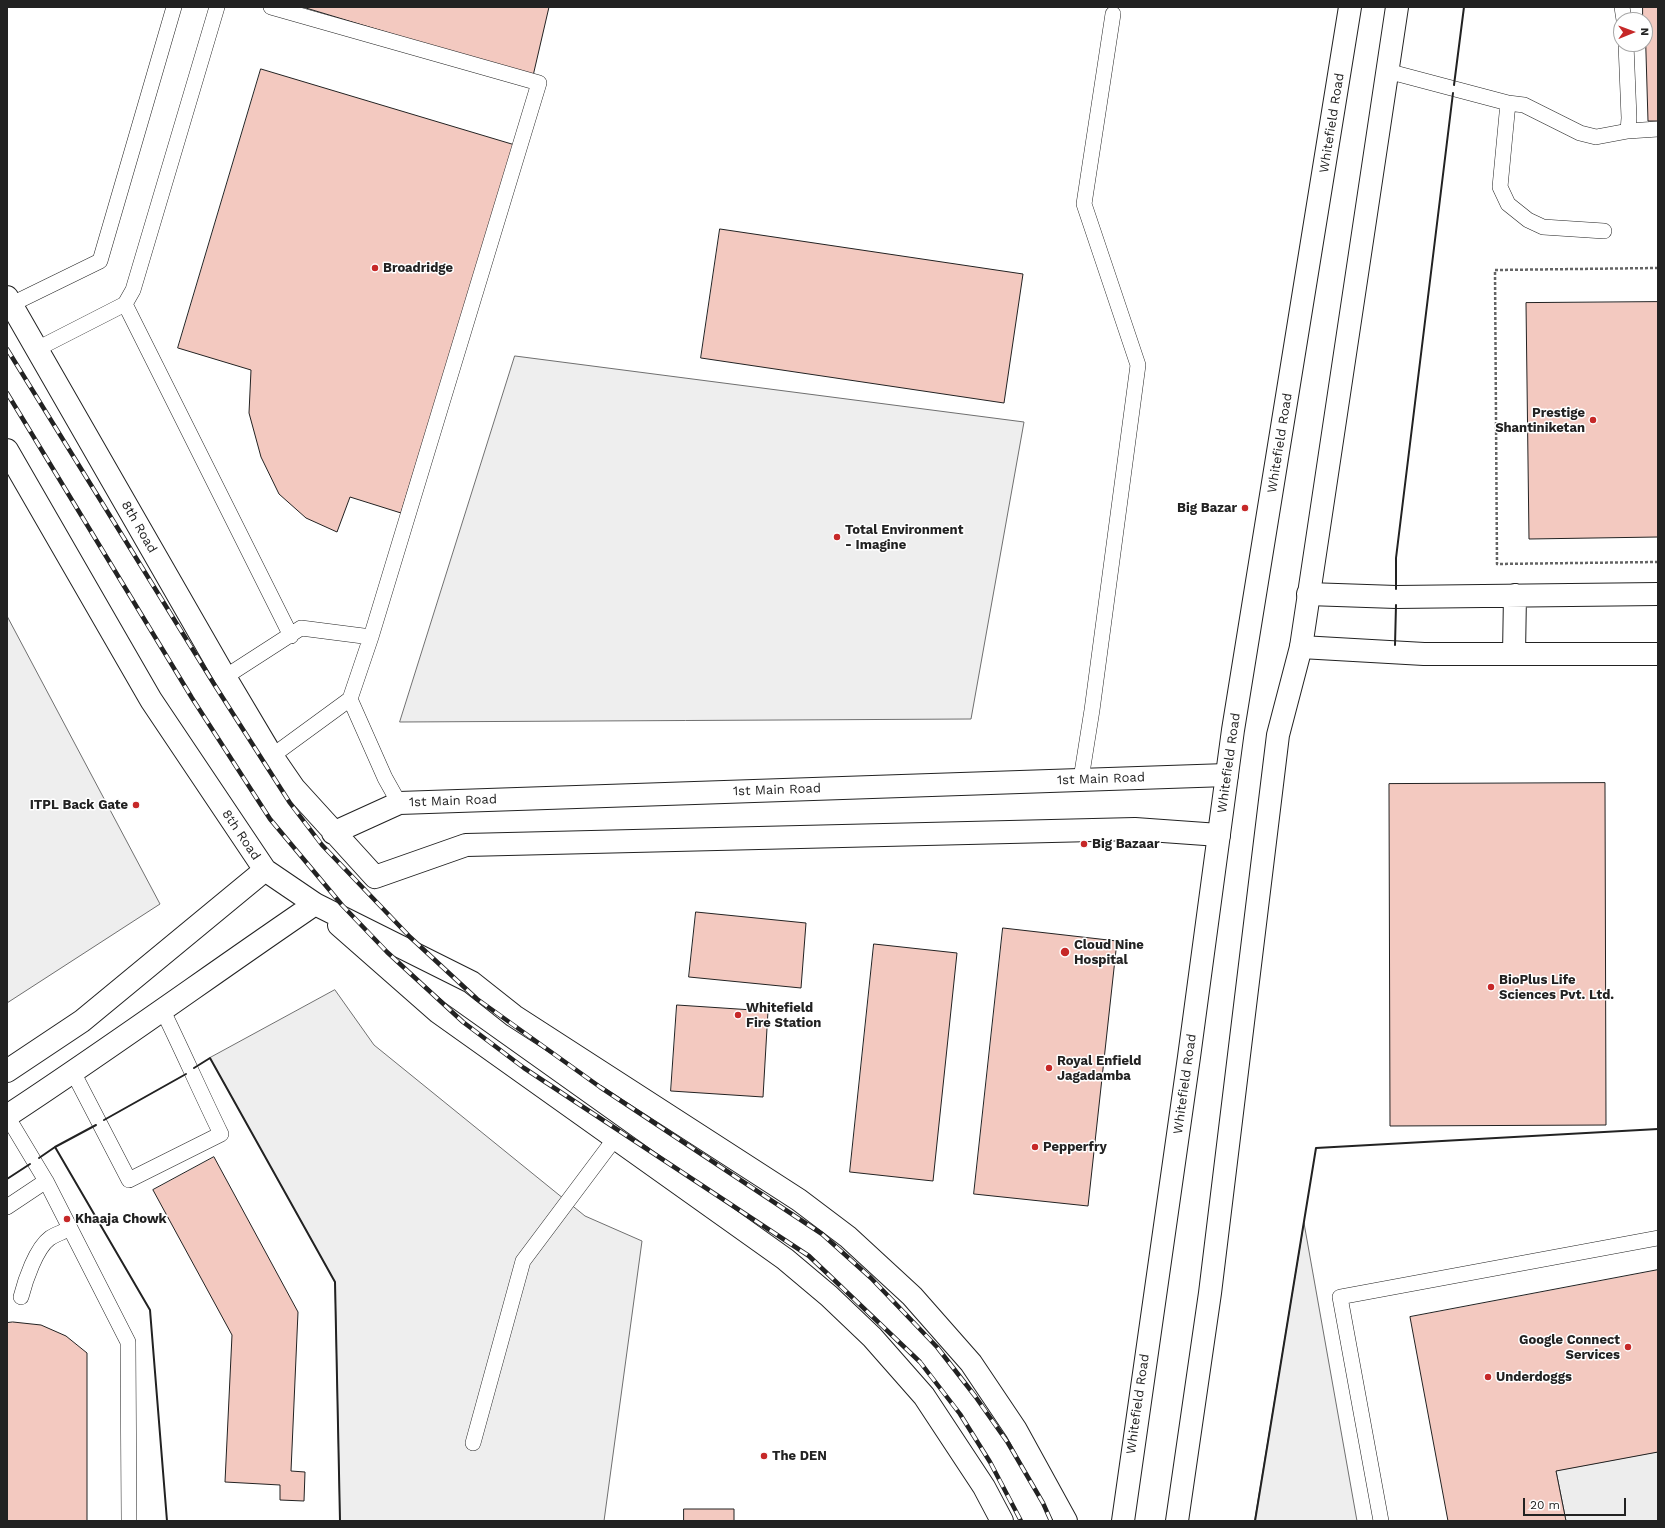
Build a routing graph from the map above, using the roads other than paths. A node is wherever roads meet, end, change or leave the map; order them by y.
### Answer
1 (174, 7) edge
2 (217, 7) edge
3 (271, 7) edge
4 (1350, 7) edge
5 (1397, 7) edge
6 (1113, 14) dead end
7 (1626, 52) edge
8 (1387, 71) junction
9 (1508, 103) junction
10 (1658, 129) edge
11 (1628, 131) junction
12 (1604, 231) dead end
13 (10, 300) edge
14 (125, 304) junction
15 (37, 349) junction
16 (7, 450) edge
17 (1308, 594) junction
18 (1658, 594) edge
19 (1515, 595) junction
20 (291, 636) junction
21 (370, 637) junction
22 (1300, 647) junction
23 (1514, 654) junction
24 (1658, 654) edge
25 (225, 677) junction
26 (350, 699) junction
27 (272, 756) junction
28 (1227, 775) junction
29 (1081, 780) junction
30 (399, 803) junction
31 (333, 833) junction
32 (1220, 835) junction
33 (265, 870) junction
34 (315, 904) junction
35 (163, 1011) junction
36 (7, 1071) edge
37 (73, 1072) junction
38 (7, 1116) edge
39 (616, 1137) junction
40 (46, 1181) junction
41 (7, 1207) edge
42 (70, 1228) junction
43 (1658, 1238) edge
44 (21, 1298) dead end
45 (474, 1443) dead end
46 (129, 1521) edge
47 (1002, 1521) edge
48 (1066, 1521) edge
49 (1123, 1521) edge
50 (1177, 1521) edge
51 (1381, 1521) edge

1 - 13 lane
2 - 14 lane
3 - 21 lane
4 - 28 main road, Whitefield Road
5 - 8 main road
6 - 29 lane
7 - 11 lane
8 - 9 lane
8 - 17 main road
9 - 11 lane
9 - 12 lane
10 - 11 lane
13 - 15 main road, 8th Road
14 - 15 lane
14 - 20 lane
15 - 25 main road, 8th Road
16 - 33 main road, 8th Road
17 - 19 main road
17 - 22 main road
18 - 19 main road
19 - 23 main road
20 - 21 lane
20 - 25 lane
21 - 26 lane
22 - 23 main road
22 - 50 main road
23 - 24 main road
25 - 27 main road, 8th Road
26 - 27 lane
26 - 30 lane
27 - 31 main road
28 - 29 main road, 1st Main Road
28 - 32 main road, Whitefield Road
29 - 30 main road, 1st Main Road
30 - 31 main road, 1st Main Road
31 - 32 main road
32 - 49 main road, Whitefield Road
33 - 34 main road
33 - 36 main road
34 - 35 main road
34 - 39 main road
34 - 48 main road
35 - 37 main road
35 - 37 lane
37 - 38 main road
38 - 40 lane
39 - 45 lane
39 - 47 main road
40 - 41 lane
40 - 42 lane
42 - 44 lane
42 - 46 lane
43 - 51 lane

